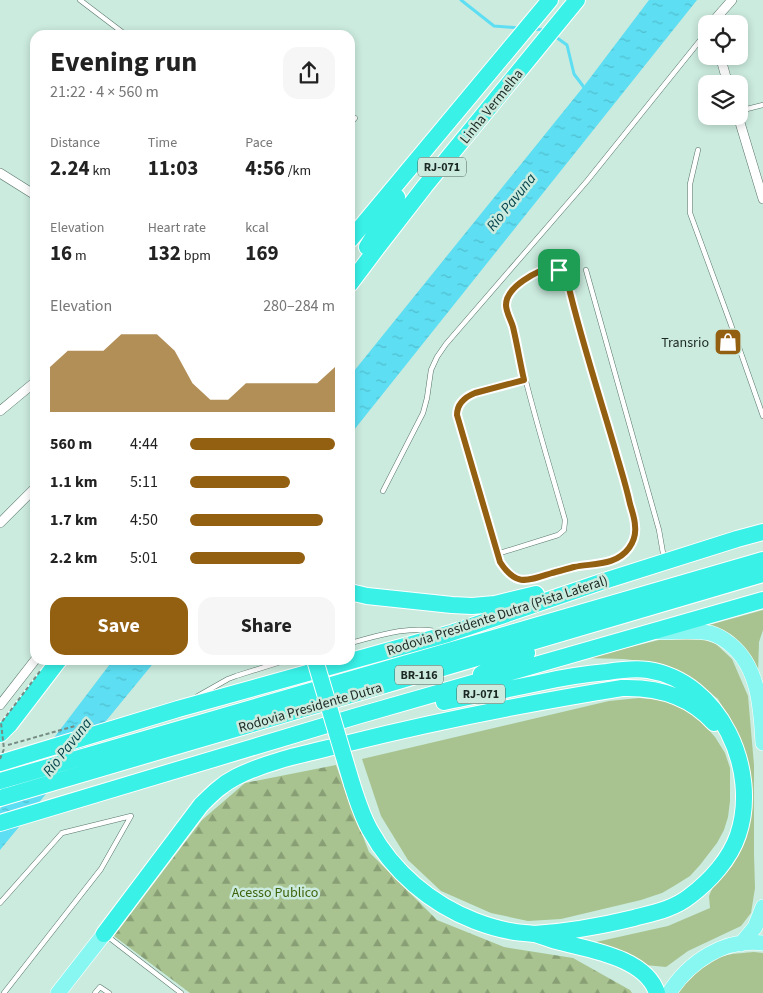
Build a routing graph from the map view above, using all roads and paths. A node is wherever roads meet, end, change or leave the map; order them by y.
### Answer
1 (80, 0) edge
2 (550, 0) edge
3 (577, 0) edge
4 (732, 0) edge
5 (719, 15) edge
6 (119, 30) edge
7 (698, 43) edge
8 (763, 105) edge
9 (748, 109) edge
10 (741, 125) edge
11 (698, 150) dead end
12 (422, 154) junction
13 (0, 173) edge
14 (30, 192) edge
15 (763, 199) edge
16 (355, 234) edge
17 (355, 268) edge
18 (586, 270) dead end
19 (355, 277) edge
20 (524, 380) junction
21 (30, 386) edge
22 (0, 411) edge
23 (763, 416) edge
24 (383, 491) dead end
25 (30, 493) edge
26 (0, 523) edge
27 (763, 532) edge
28 (497, 554) junction
29 (763, 560) edge
30 (607, 562) junction
31 (664, 562) junction
32 (763, 574) edge
33 (607, 580) junction
34 (729, 584) junction
35 (355, 593) edge
36 (763, 600) edge
37 (650, 632) junction
38 (448, 634) junction
39 (355, 642) edge
40 (355, 660) edge
41 (31, 665) edge
42 (55, 665) edge
43 (271, 665) edge
44 (316, 665) edge
45 (336, 665) edge
46 (41, 670) dead end
47 (463, 686) junction
48 (0, 705) edge
49 (178, 709) junction
50 (357, 716) junction
51 (53, 732) dead end
52 (2, 740) edge
53 (763, 743) edge
54 (736, 748) junction
55 (0, 761) edge
56 (0, 781) edge
57 (0, 798) edge
58 (0, 823) edge
59 (0, 903) edge
60 (763, 907) edge
61 (104, 934) junction
62 (534, 934) junction
63 (763, 943) edge
64 (741, 944) junction
65 (4, 993) edge
66 (58, 993) edge
67 (95, 993) edge
68 (109, 993) edge
69 (181, 993) edge
70 (657, 993) edge
71 (669, 993) edge

1 - 6 lane
2 - 12 highway, Linha Vermelha / RJ-071
3 - 19 highway, Linha Vermelha / RJ-071
4 - 5 street
7 - 24 lane
8 - 9 lane
10 - 15 street
11 - 23 lane
12 - 16 highway
12 - 17 highway
13 - 14 street
18 - 31 lane
20 - 28 lane
20 - 28 lane
20 - 30 lane
21 - 22 street
25 - 26 street
27 - 31 highway, Rodovia Presidente Dutra (Pista Lateral) / BR-116
28 - 30 lane
29 - 56 highway, Rodovia Presidente Dutra / BR-116
30 - 33 lane
31 - 33 highway, Rodovia Presidente Dutra (Pista Lateral) / BR-116
32 - 34 highway, Rodovia Presidente Dutra / BR-116
33 - 35 highway
33 - 38 highway, Rodovia Presidente Dutra (Pista Lateral) / BR-116
34 - 47 highway
34 - 57 highway, Rodovia Presidente Dutra / BR-116
36 - 37 highway, BR-116
37 - 47 highway, BR-116
37 - 53 main road
38 - 39 lane
38 - 40 highway, Rodovia Presidente Dutra (Pista Lateral) / BR-116
41 - 48 street
42 - 52 highway
43 - 49 lane
44 - 62 highway, RJ-071, bridge
45 - 49 highway, Rodovia Presidente Dutra (Pista Lateral) / BR-116
46 - 55 path, bridge
47 - 50 highway, BR-116
49 - 55 highway, Rodovia Presidente Dutra (Pista Lateral) / BR-116
50 - 54 highway, RJ-071
50 - 58 highway, BR-116
51 - 52 path
54 - 61 highway
54 - 62 highway, RJ-071
59 - 65 lane
60 - 64 main road
61 - 66 main road
61 - 69 lane
62 - 70 highway, RJ-071
63 - 64 main road
64 - 71 main road
67 - 68 lane

